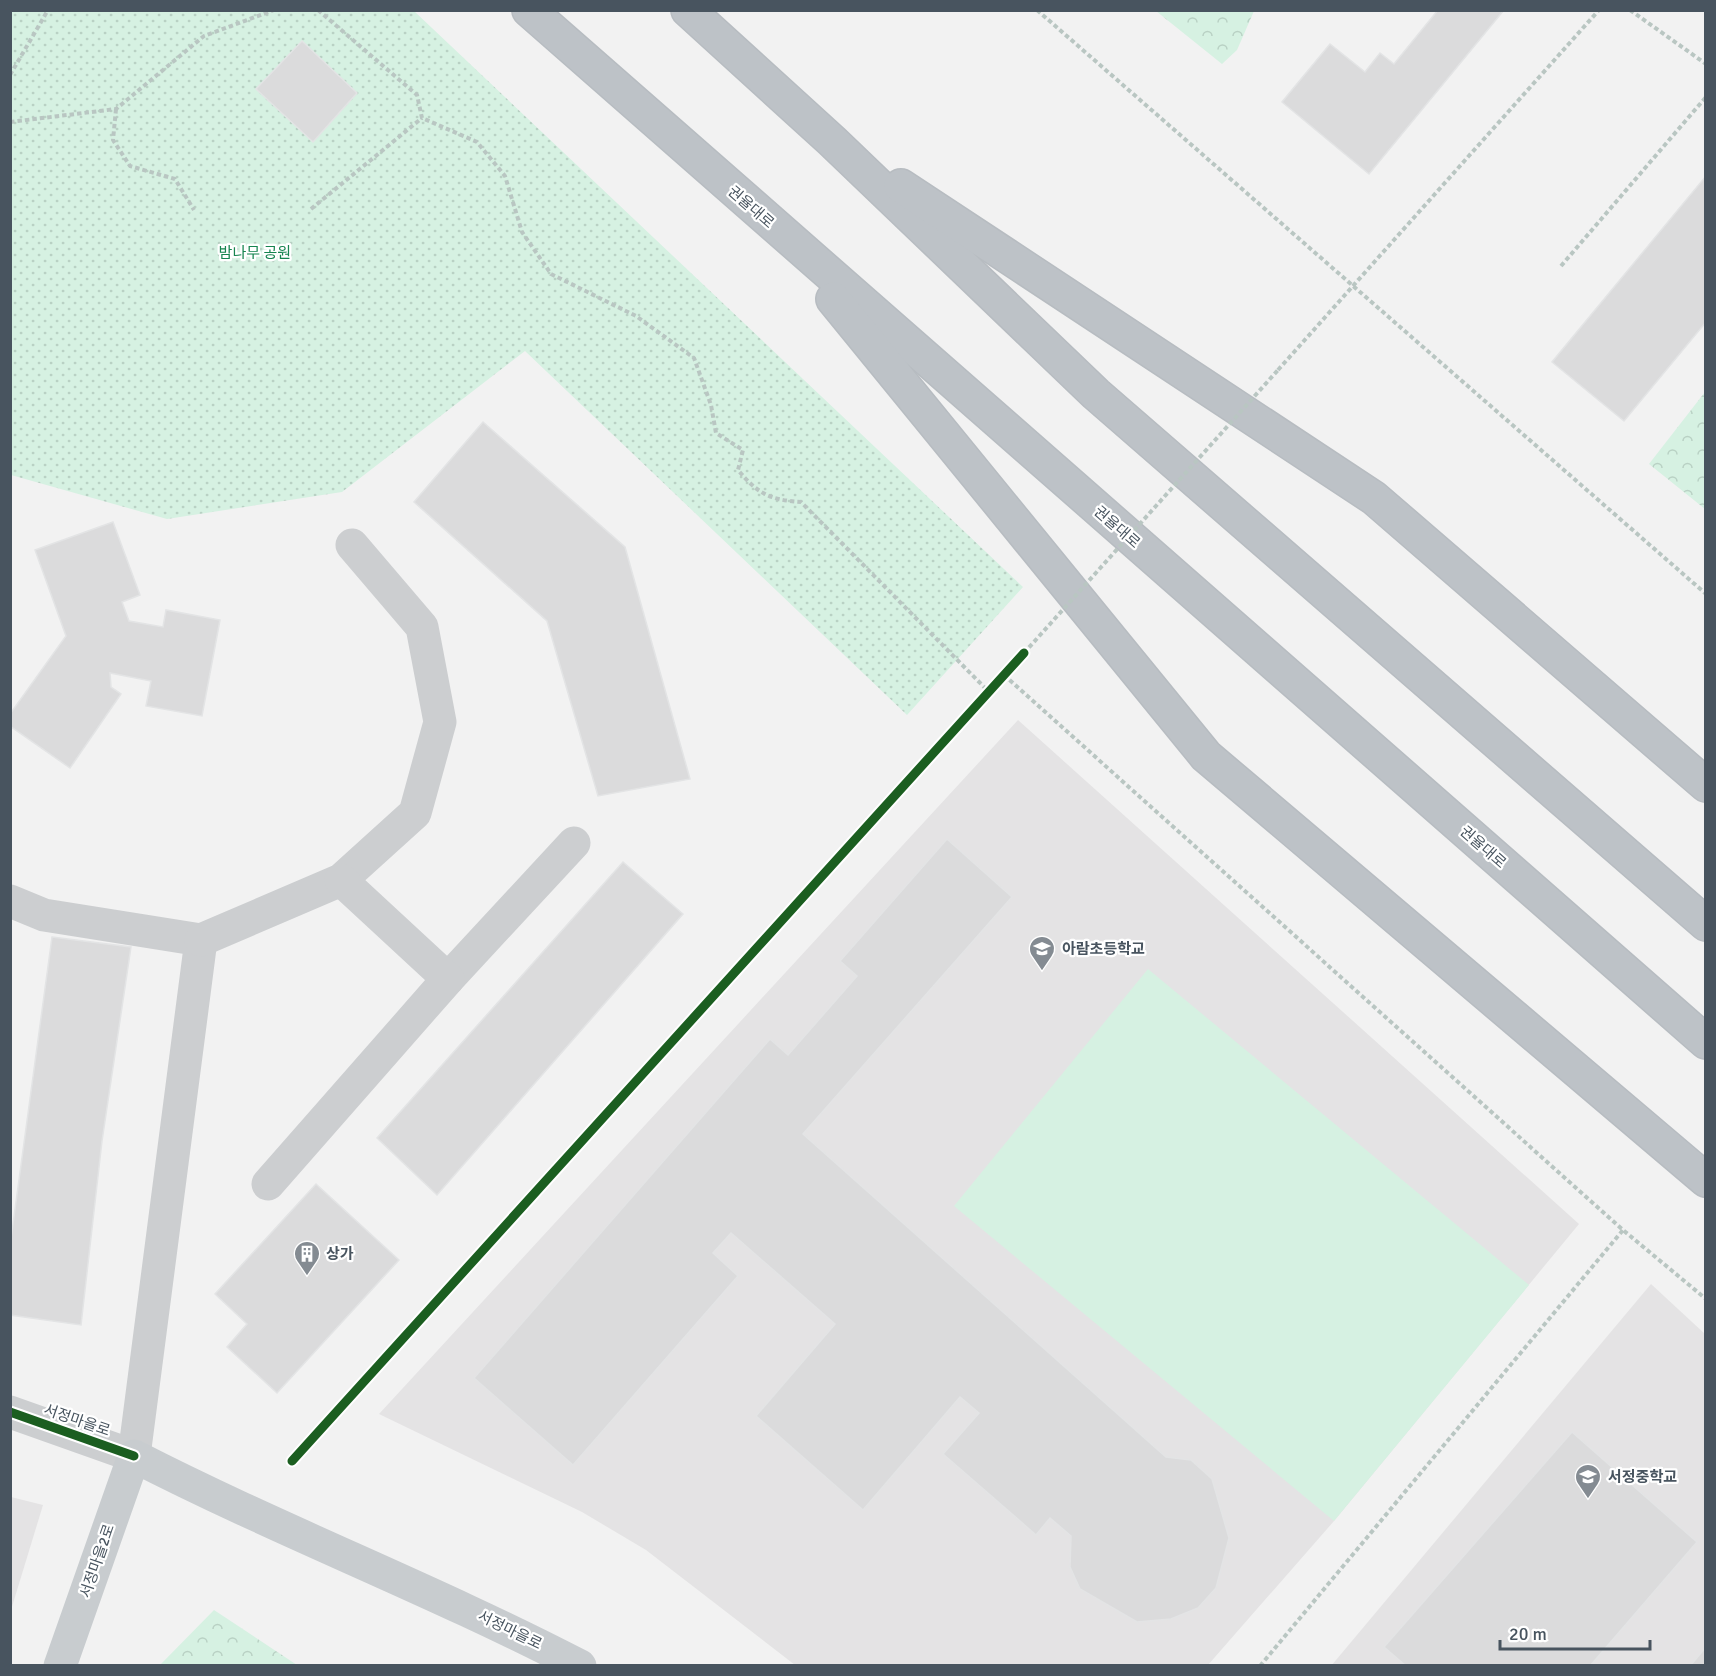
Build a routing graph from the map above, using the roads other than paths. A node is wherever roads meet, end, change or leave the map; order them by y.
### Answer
1 (529, 10) edge
2 (688, 10) edge
3 (832, 141) junction
4 (773, 226) junction
5 (352, 545) dead end
6 (1706, 785) edge
7 (574, 843) dead end
8 (341, 880) junction
9 (10, 901) edge
10 (1706, 924) edge
11 (201, 940) junction
12 (448, 979) junction
13 (1706, 1042) edge
14 (1706, 1180) edge
15 (268, 1184) dead end
16 (10, 1412) edge
17 (134, 1456) junction
18 (60, 1665) edge
19 (580, 1665) edge

1 - 4 highway, 권율대로
2 - 3 highway
3 - 6 highway
3 - 10 highway
4 - 13 highway, 권율대로
4 - 14 highway
5 - 8 street
7 - 12 street
8 - 11 street
8 - 12 street
9 - 11 street
11 - 17 street
12 - 15 street
16 - 17 street, 서정마을로
17 - 18 main road, 서정마을2로
17 - 19 main road, 서정마을로

